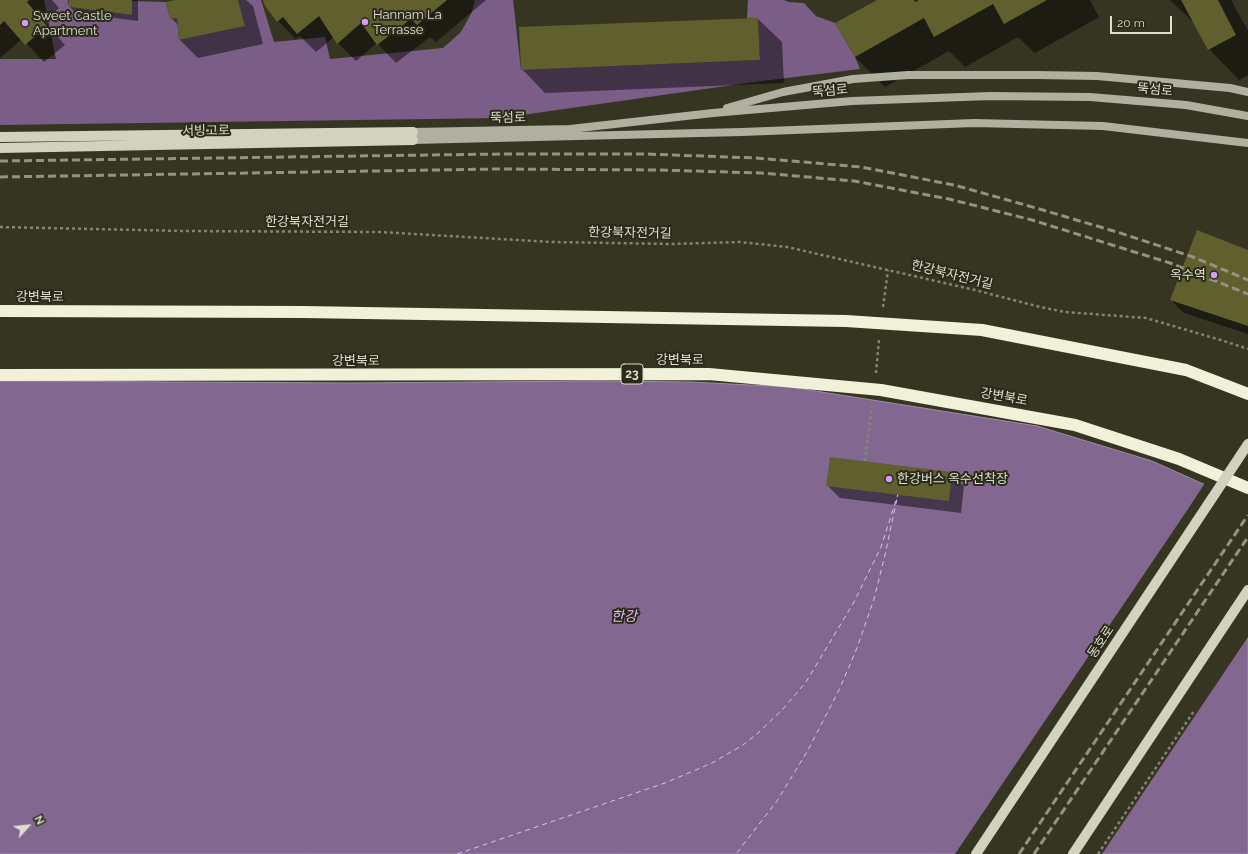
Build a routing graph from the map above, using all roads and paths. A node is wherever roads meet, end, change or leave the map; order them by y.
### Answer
1 (1248, 92) edge
2 (713, 113) junction
3 (1248, 116) edge
4 (413, 136) junction
5 (0, 137) edge
6 (1248, 143) edge
7 (0, 148) edge
8 (0, 227) edge
9 (888, 270) junction
10 (883, 308) dead end
11 (0, 311) edge
12 (880, 338) dead end
13 (1248, 349) edge
14 (0, 375) edge
15 (875, 377) dead end
16 (1248, 394) edge
17 (872, 400) dead end
18 (1248, 444) edge
19 (865, 461) dead end
20 (1248, 488) edge
21 (1248, 590) edge
22 (1194, 711) dead end
23 (976, 854) edge
24 (1074, 854) edge
25 (1098, 854) edge

1 - 2 main road
2 - 3 main road, 뚝섬로
2 - 4 main road, 뚝섬로
4 - 5 main road, 서빙고로
4 - 6 main road, 뚝섬로
4 - 7 main road, 서빙고로
8 - 9 path, 한강북자전거길
9 - 10 path
9 - 13 path, 한강북자전거길
11 - 16 highway, 강변북로
12 - 15 path
14 - 20 highway, 강변북로 / 23
17 - 19 path
18 - 23 main road, 동호로, bridge
21 - 24 main road
22 - 25 path

